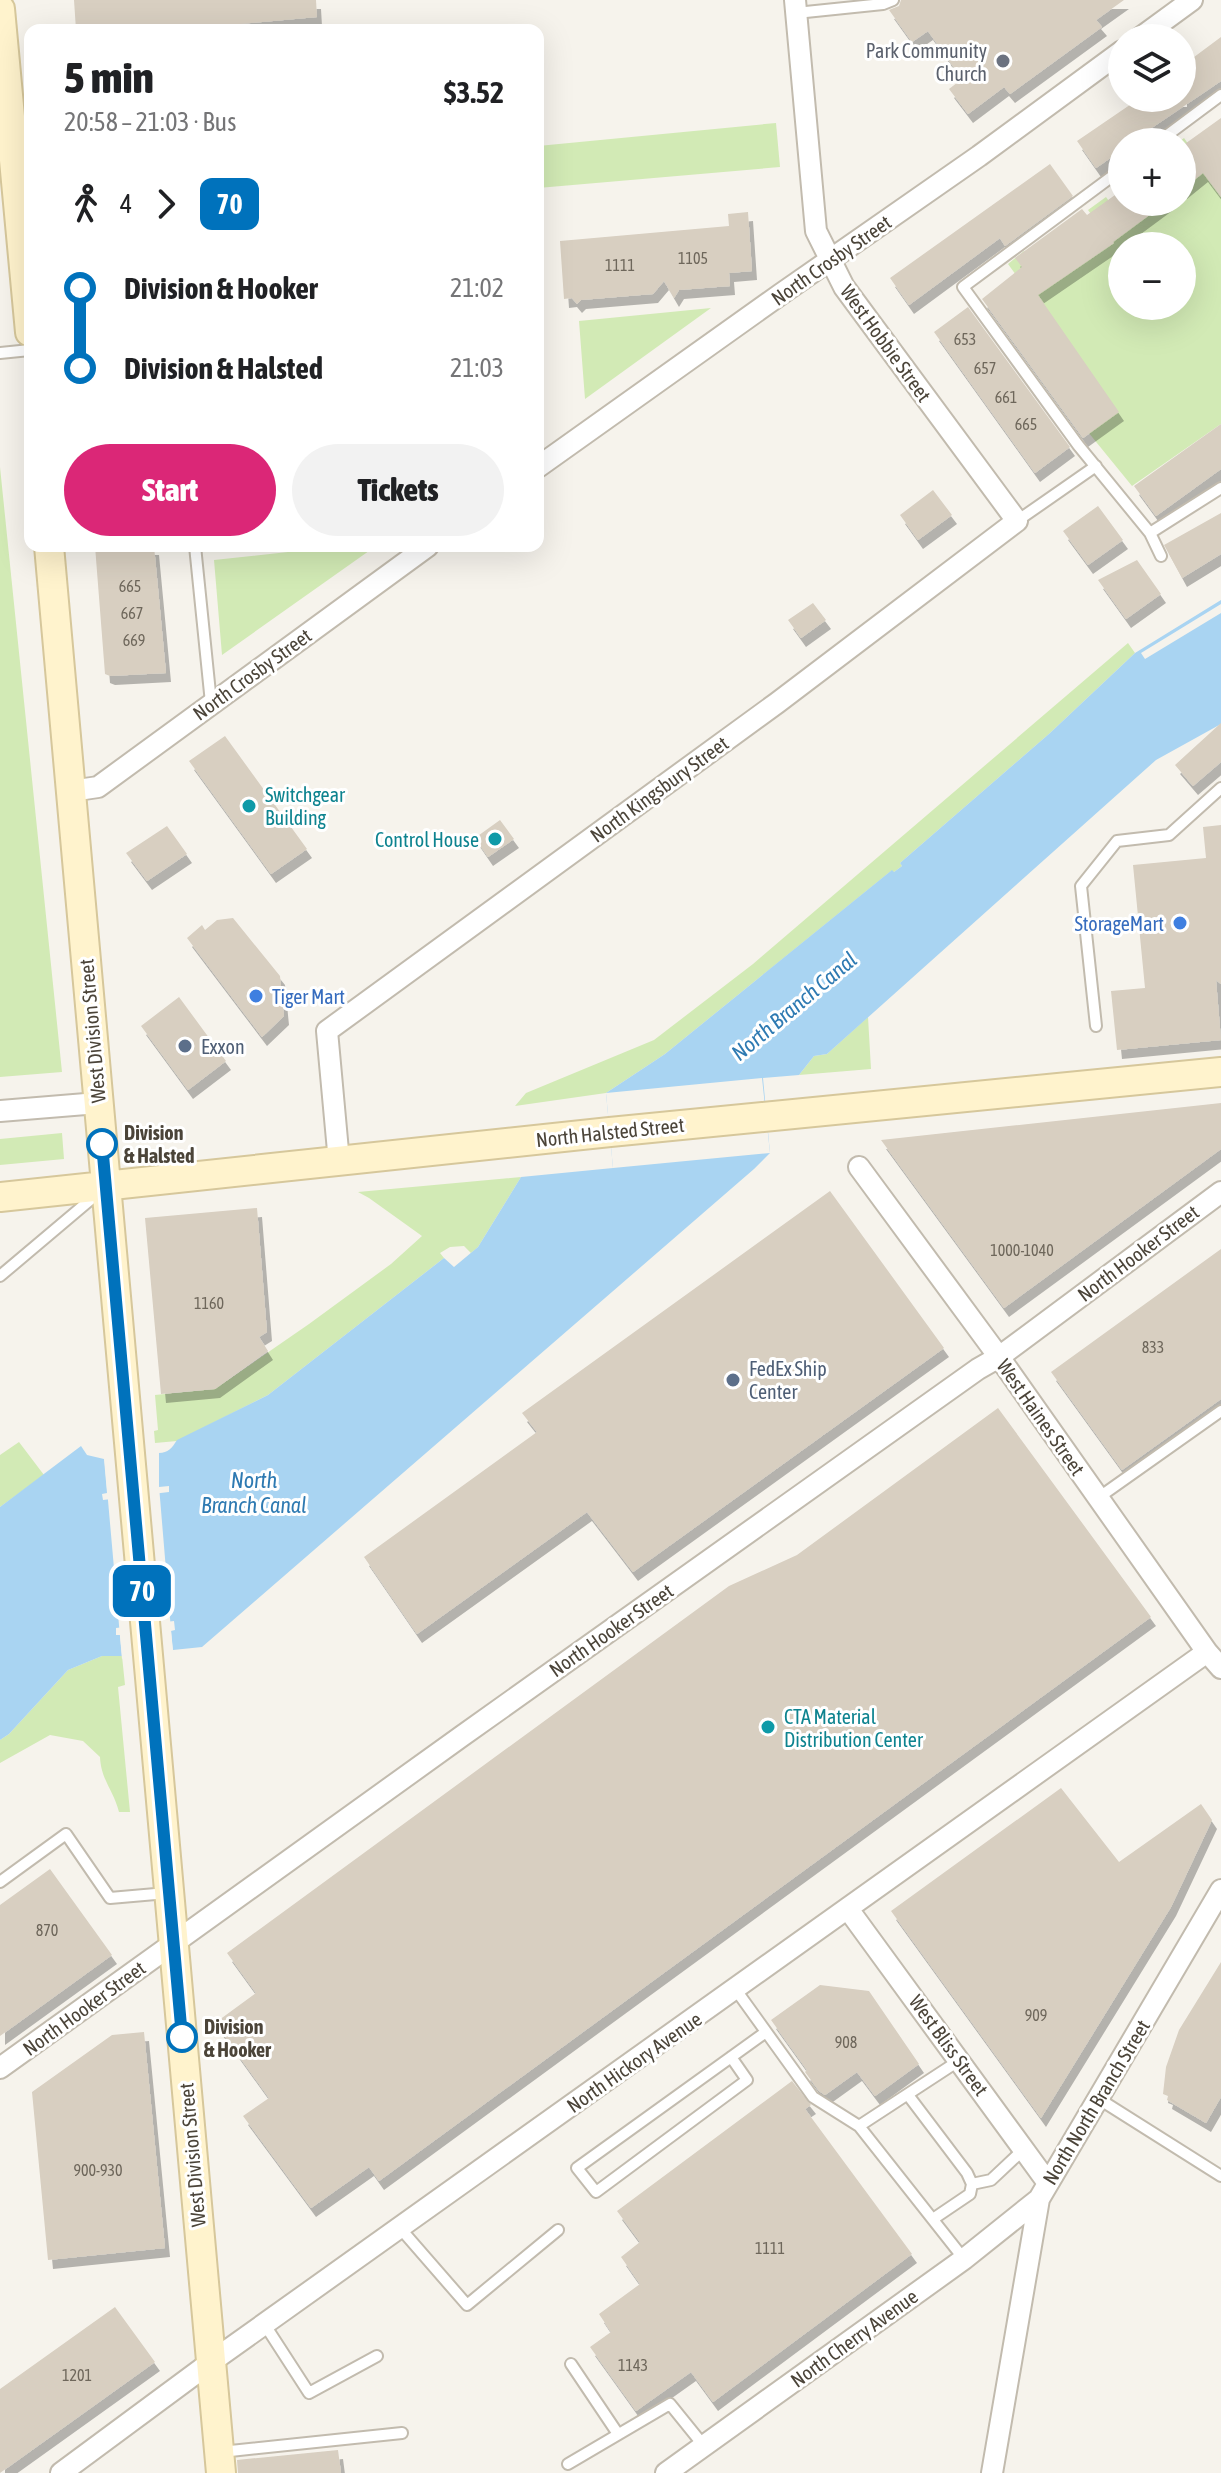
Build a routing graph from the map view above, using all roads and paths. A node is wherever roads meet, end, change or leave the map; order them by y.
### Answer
1 (893, 0) edge
2 (1192, 0) edge
3 (795, 7) edge
4 (0, 9) edge
5 (1159, 24) edge
6 (1108, 61) edge
7 (1220, 97) edge
8 (1177, 128) edge
9 (1108, 179) edge
10 (24, 221) edge
11 (830, 261) junction
12 (24, 351) edge
13 (0, 353) edge
14 (544, 463) edge
15 (1096, 466) junction
16 (1221, 488) edge
17 (1017, 521) junction
18 (1150, 533) junction
19 (50, 552) edge
20 (196, 552) edge
21 (418, 552) edge
22 (1161, 556) dead end
23 (211, 704) junction
24 (1221, 788) edge
25 (71, 791) junction
26 (1096, 1026) dead end
27 (1221, 1072) edge
28 (98, 1103) junction
29 (0, 1111) edge
30 (339, 1162) junction
31 (859, 1167) dead end
32 (106, 1187) junction
33 (1221, 1192) edge
34 (0, 1197) edge
35 (0, 1276) edge
36 (999, 1357) junction
37 (1221, 1411) edge
38 (1098, 1498) junction
39 (1214, 1660) edge
40 (0, 1882) edge
41 (1221, 1890) edge
42 (169, 1893) junction
43 (848, 1909) junction
44 (173, 1943) junction
45 (736, 1990) junction
46 (766, 2032) junction
47 (731, 2057) junction
48 (960, 2060) junction
49 (0, 2068) edge
50 (908, 2095) junction
51 (1099, 2099) junction
52 (859, 2126) junction
53 (1024, 2149) junction
54 (1221, 2176) edge
55 (972, 2184) junction
56 (1043, 2191) junction
57 (933, 2219) junction
58 (400, 2228) junction
59 (558, 2230) dead end
60 (964, 2259) junction
61 (265, 2325) junction
62 (377, 2356) dead end
63 (211, 2362) junction
64 (571, 2364) dead end
65 (402, 2433) dead end
66 (618, 2434) junction
67 (704, 2446) junction
68 (220, 2462) edge
69 (568, 2464) dead end
70 (61, 2473) edge
71 (666, 2473) edge
72 (992, 2473) edge

1 - 3 lane
2 - 5 street
3 - 11 street, West Hobbie Street
4 - 10 main road
6 - 11 street, North Crosby Street
7 - 8 lane
9 - 15 lane
11 - 14 street, North Crosby Street
11 - 17 street, West Hobbie Street
12 - 13 lane
15 - 17 lane, North Kingsbury Street
15 - 18 lane
16 - 18 lane
17 - 30 street, North Kingsbury Street
18 - 22 lane
19 - 25 main road, West Division Street
20 - 23 lane
21 - 23 street, North Crosby Street
23 - 25 street, North Crosby Street
24 - 26 lane
25 - 28 main road, West Division Street
27 - 30 main road, North Halsted Street
28 - 29 street
28 - 32 main road, West Division Street
30 - 32 main road, North Halsted Street
31 - 36 street, West Haines Street
32 - 34 main road, North Halsted Street
32 - 35 lane
32 - 42 main road, West Division Street
33 - 36 street, North Hooker Street
36 - 38 street, West Haines Street
36 - 44 street, North Hooker Street
37 - 38 lane
38 - 39 street, West Haines Street
39 - 43 street, North Hickory Avenue
40 - 42 lane
41 - 51 street, North North Branch Street
42 - 44 main road, West Division Street
43 - 45 street, North Hickory Avenue
43 - 48 street, West Bliss Street
44 - 49 street, North Hooker Street
44 - 63 main road, West Division Street
45 - 46 lane
45 - 58 street, North Hickory Avenue
46 - 47 lane
46 - 52 lane
47 - 47 lane
48 - 50 lane
48 - 53 street, West Bliss Street
50 - 52 lane
50 - 55 lane
51 - 54 lane
51 - 56 street, North North Branch Street
52 - 57 lane
53 - 55 lane
53 - 56 street, West Bliss Street
55 - 57 lane
56 - 60 street, North Cherry Avenue
56 - 72 street, North North Branch Street
57 - 60 lane
58 - 59 lane
58 - 61 street, North Hickory Avenue
60 - 67 street, North Cherry Avenue
61 - 62 lane
61 - 63 street, North Hickory Avenue
63 - 68 main road, West Division Street
63 - 70 street, North Hickory Avenue
64 - 66 lane
65 - 68 lane
66 - 67 lane
66 - 69 lane
67 - 71 street, North Cherry Avenue

